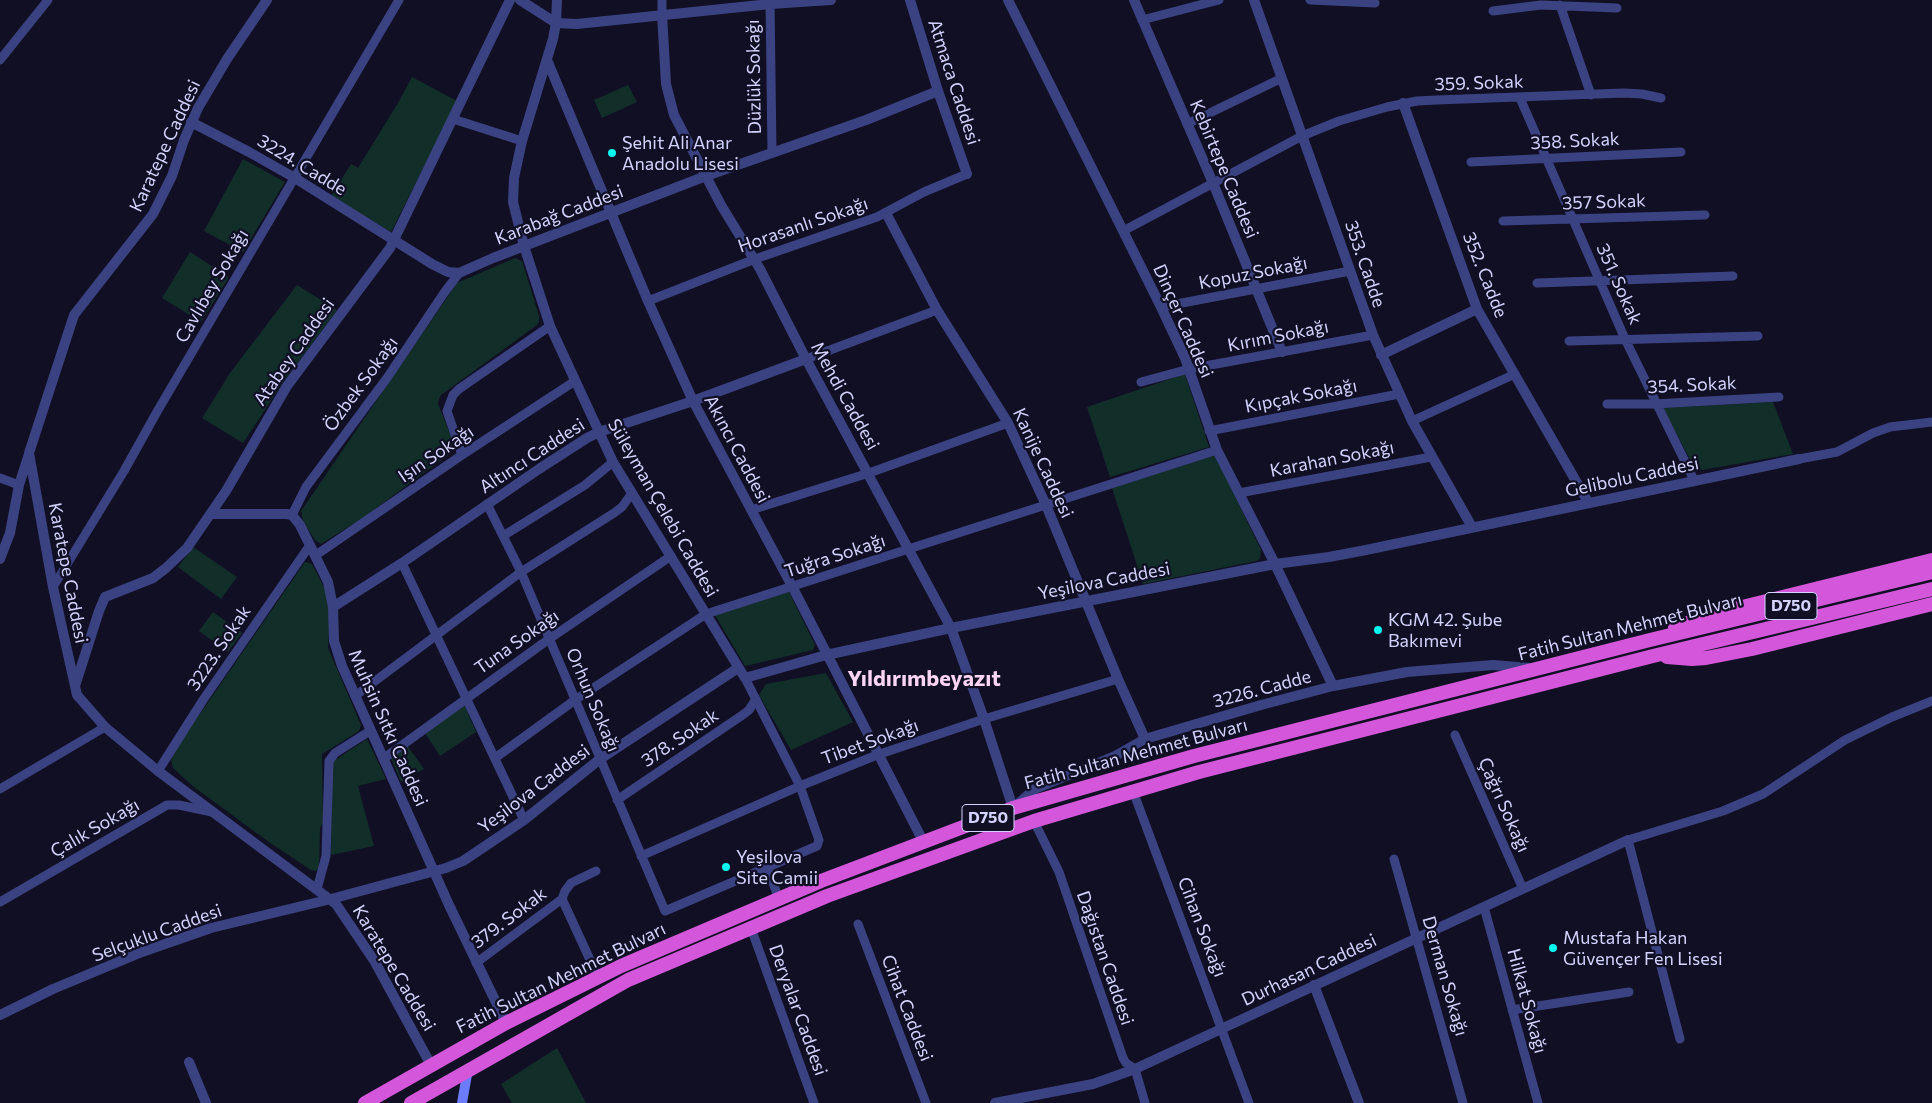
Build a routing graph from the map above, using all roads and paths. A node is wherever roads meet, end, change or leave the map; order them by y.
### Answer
1 (48, 0) edge
2 (267, 0) edge
3 (399, 0) edge
4 (510, 0) edge
5 (520, 0) edge
6 (557, 0) edge
7 (662, 0) edge
8 (832, 0) edge
9 (910, 0) edge
10 (1008, 0) edge
11 (1134, 0) edge
12 (1219, 0) edge
13 (1254, 0) edge
14 (1310, 0) edge
15 (770, 2) edge
16 (1375, 2) dead end
17 (1560, 5) junction
18 (1617, 8) dead end
19 (1493, 11) dead end
20 (662, 14) junction
21 (1142, 20) junction
22 (556, 23) junction
23 (0, 60) edge
24 (547, 60) junction
25 (1282, 78) junction
26 (938, 91) junction
27 (1591, 94) junction
28 (1520, 98) junction
29 (1661, 98) dead end
30 (1403, 103) junction
31 (453, 119) junction
32 (191, 122) junction
33 (1187, 124) junction
34 (1302, 136) junction
35 (522, 141) junction
36 (1681, 152) dead end
37 (772, 153) junction
38 (1546, 159) junction
39 (1471, 162) dead end
40 (967, 174) joint
41 (706, 176) junction
42 (295, 178) junction
43 (1214, 183) junction
44 (611, 212) junction
45 (886, 214) junction
46 (1705, 215) dead end
47 (1573, 219) junction
48 (1503, 221) dead end
49 (1123, 232) junction
50 (394, 240) junction
51 (524, 246) junction
52 (754, 259) junction
53 (1350, 271) junction
54 (460, 273) junction
55 (1734, 276) dead end
56 (1600, 280) junction
57 (1536, 283) dead end
58 (1257, 289) junction
59 (648, 301) junction
60 (1161, 308) junction
61 (1477, 309) junction
62 (938, 310) junction
63 (550, 326) junction
64 (1372, 335) junction
65 (1758, 336) dead end
66 (1625, 339) junction
67 (1569, 341) dead end
68 (1282, 352) junction
69 (1381, 355) junction
70 (806, 359) junction
71 (1189, 369) junction
72 (1515, 374) junction
73 (575, 382) junction
74 (1141, 382) dead end
75 (1399, 394) junction
76 (1779, 397) dead end
77 (693, 401) junction
78 (1607, 404) dead end
79 (1655, 404) junction
80 (1412, 422) junction
81 (1932, 422) edge
82 (1008, 423) junction
83 (1209, 431) junction
84 (598, 432) junction
85 (1217, 450) junction
86 (29, 453) junction
87 (462, 455) junction
88 (1431, 457) junction
89 (1799, 459) joint
90 (613, 462) junction
91 (869, 473) junction
92 (0, 478) edge
93 (1694, 480) junction
94 (20, 486) junction
95 (632, 493) junction
96 (1239, 493) junction
97 (1588, 502) junction
98 (487, 504) junction
99 (1046, 505) junction
100 (751, 510) junction
101 (211, 514) junction
102 (292, 515) junction
103 (1472, 527) junction
104 (503, 536) junction
105 (310, 545) junction
106 (909, 549) junction
107 (316, 555) junction
108 (671, 556) junction
109 (0, 559) edge
110 (1932, 560) edge
111 (402, 563) junction
112 (1275, 564) junction
113 (521, 572) junction
114 (1932, 572) edge
115 (792, 586) junction
116 (53, 587) junction
117 (1932, 589) edge
118 (1086, 600) junction
119 (1932, 604) edge
120 (333, 607) junction
121 (706, 614) junction
122 (951, 628) junction
123 (437, 635) junction
124 (549, 639) junction
125 (1650, 640) junction
126 (826, 655) junction
127 (1653, 656) junction
128 (738, 668) junction
129 (1538, 669) junction
130 (745, 678) junction
131 (1118, 678) junction
132 (1333, 686) junction
133 (74, 688) junction
134 (355, 696) junction
135 (466, 697) junction
136 (756, 699) junction
137 (575, 700) junction
138 (1932, 701) edge
139 (984, 719) junction
140 (105, 727) junction
141 (370, 731) junction
142 (1455, 735) dead end
143 (1145, 739) junction
144 (877, 754) junction
145 (495, 758) junction
146 (383, 759) junction
147 (600, 759) junction
148 (158, 771) junction
149 (800, 786) junction
150 (0, 789) edge
151 (1133, 790) junction
152 (617, 800) junction
153 (1013, 808) junction
154 (212, 812) junction
155 (524, 820) junction
156 (1034, 821) junction
157 (1628, 840) junction
158 (923, 842) junction
159 (641, 856) junction
160 (1394, 859) dead end
161 (767, 867) junction
162 (596, 870) dead end
163 (434, 871) junction
164 (317, 889) junction
165 (1523, 889) junction
166 (331, 899) junction
167 (779, 899) junction
168 (562, 900) junction
169 (0, 902) edge
170 (1484, 907) junction
171 (858, 924) dead end
172 (751, 928) junction
173 (1417, 938) junction
174 (476, 963) junction
175 (598, 977) junction
176 (1314, 985) junction
177 (1629, 992) dead end
178 (1512, 1010) junction
179 (0, 1015) edge
180 (506, 1023) junction
181 (1222, 1028) junction
182 (1680, 1039) dead end
183 (189, 1062) dead end
184 (431, 1065) junction
185 (468, 1069) junction
186 (1135, 1069) junction
187 (1034, 1099) edge
188 (413, 1102) edge
189 (206, 1103) edge
190 (365, 1103) edge
191 (462, 1103) edge
192 (814, 1103) edge
193 (926, 1103) edge
194 (995, 1103) edge
195 (1145, 1103) edge
196 (1249, 1103) edge
197 (1359, 1103) edge
198 (1463, 1103) edge
199 (1538, 1103) edge

1 - 23 street
2 - 32 street, Karatepe Caddesi
3 - 42 street, Cavlıbey Sokağı
4 - 31 street, Atabey Caddesi
5 - 22 street
6 - 22 street, Süleyman Çelebi Caddesi
7 - 20 street, Mehdi Caddesi
8 - 15 street
9 - 26 street, Atmaca Caddesi
10 - 49 street, Dinçer Caddesi
11 - 21 street, Kebirtepe Caddesi
12 - 21 street
13 - 25 street, 353. Cadde
14 - 16 street
15 - 20 street
15 - 37 street, Düzlük Sokağı
17 - 18 street
17 - 19 street
17 - 27 street
20 - 22 street
20 - 41 street, Mehdi Caddesi
21 - 33 street, Kebirtepe Caddesi
22 - 24 street, Süleyman Çelebi Caddesi
24 - 35 street, Süleyman Çelebi Caddesi
24 - 44 street, Akıncı Caddesi
25 - 33 street
25 - 34 street, 353. Cadde
26 - 37 street, Karabağ Caddesi
26 - 40 street, Atmaca Caddesi
27 - 28 street, 359. Sokak
27 - 29 street, 359. Sokak
28 - 30 street, 359. Sokak
28 - 38 street, 351. Sokak
30 - 34 street, 359. Sokak
30 - 61 street, 352. Cadde
31 - 35 street
31 - 50 street, Atabey Caddesi
32 - 42 street, 3224. Cadde
32 - 86 street, Karatepe Caddesi
33 - 43 street, Kebirtepe Caddesi
34 - 43 street, 359. Sokak
34 - 53 street, 353. Cadde
35 - 51 street, Süleyman Çelebi Caddesi
36 - 38 street, 358. Sokak
37 - 41 street, Karabağ Caddesi
38 - 39 street, 358. Sokak
38 - 47 street, 351. Sokak
40 - 45 street, Horasanlı Sokağı
41 - 44 street, Karabağ Caddesi
41 - 52 street, Mehdi Caddesi
42 - 50 street, 3224. Cadde
42 - 116 street, Cavlıbey Sokağı
43 - 49 street, 359. Sokak
43 - 58 street, Kebirtepe Caddesi
44 - 51 street, Karabağ Caddesi
44 - 59 street, Akıncı Caddesi
45 - 52 street, Horasanlı Sokağı
45 - 62 street, Kanije Caddesi
46 - 47 street, 357 Sokak
47 - 48 street, 357 Sokak
47 - 56 street, 351. Sokak
49 - 60 street, Dinçer Caddesi
50 - 54 street
50 - 101 street, Atabey Caddesi
51 - 54 street, Karabağ Caddesi
51 - 63 street, Süleyman Çelebi Caddesi
52 - 59 street, Horasanlı Sokağı
52 - 70 street, Mehdi Caddesi
53 - 58 street, Kopuz Sokağı
53 - 64 street, 353. Cadde
54 - 102 street, Özbek Sokağı
55 - 56 street
56 - 57 street
56 - 66 street, 351. Sokak
58 - 60 street, Kopuz Sokağı
58 - 68 street, Kebirtepe Caddesi
59 - 77 street, Akıncı Caddesi
60 - 71 street, Dinçer Caddesi
61 - 69 street
61 - 72 street, 352. Cadde
62 - 70 street, Altıncı Caddesi
62 - 82 street, Kanije Caddesi
63 - 73 street, Süleyman Çelebi Caddesi
63 - 87 street
64 - 68 street, Kırım Sokağı
64 - 69 street, 353. Cadde
65 - 66 street
66 - 67 street
66 - 79 street, 351. Sokak
68 - 71 street, Kırım Sokağı
69 - 75 street, 353. Cadde
70 - 77 street, Altıncı Caddesi
70 - 91 street, Mehdi Caddesi
71 - 74 street, Kırım Sokağı
71 - 83 street, Dinçer Caddesi
72 - 80 street
72 - 97 street, 352. Cadde
73 - 84 street, Süleyman Çelebi Caddesi
73 - 87 street, Işın Sokağı
75 - 80 street, 353. Cadde
75 - 83 street, Kıpçak Sokağı
76 - 79 street, 354. Sokak
77 - 84 street, Altıncı Caddesi
77 - 100 street, Akıncı Caddesi
78 - 79 street, 354. Sokak
79 - 93 street, 351. Sokak
80 - 88 street, 353. Cadde
81 - 89 street
82 - 91 street
82 - 99 street, Kanije Caddesi
83 - 85 street, Dinçer Caddesi
84 - 90 street, Süleyman Çelebi Caddesi
84 - 98 street, Altıncı Caddesi
85 - 96 street, Dinçer Caddesi
85 - 99 street, Tuğra Sokağı
86 - 94 street
86 - 116 street, Karatepe Caddesi
87 - 107 street, Işın Sokağı
88 - 96 street, Karahan Sokağı
88 - 103 street, 353. Cadde
89 - 93 street, Gelibolu Caddesi
90 - 95 street, Süleyman Çelebi Caddesi
90 - 104 street
91 - 100 street
91 - 106 street, Mehdi Caddesi
92 - 94 street
93 - 97 street, Gelibolu Caddesi
94 - 109 street
95 - 108 street, Süleyman Çelebi Caddesi
95 - 113 street
96 - 112 street, Dinçer Caddesi
97 - 103 street, Gelibolu Caddesi
98 - 104 street, Orhun Sokağı
98 - 111 street, Altıncı Caddesi
99 - 106 street, Tuğra Sokağı
99 - 118 street, Kanije Caddesi
100 - 115 street, Akıncı Caddesi
101 - 102 street
101 - 133 street, Atabey Caddesi
102 - 105 street, Muhsin Sıtkı Caddesi
103 - 112 street, Yeşilova Caddesi
104 - 113 street, Orhun Sokağı
105 - 107 street, Muhsin Sıtkı Caddesi
105 - 148 street, 3223. Sokak
106 - 115 street, Tuğra Sokağı
106 - 122 street, Mehdi Caddesi
107 - 120 street, Muhsin Sıtkı Caddesi
108 - 121 street, Süleyman Çelebi Caddesi
108 - 124 street, Tuna Sokağı
110 - 125 highway
111 - 120 street, Altıncı Caddesi
111 - 123 street
112 - 118 street, Yeşilova Caddesi
112 - 132 street, Dinçer Caddesi
113 - 123 street
113 - 124 street, Orhun Sokağı
114 - 125 highway, Fatih Sultan Mehmet Bulvarı / D750
115 - 121 street, Tuğra Sokağı
115 - 126 street, Akıncı Caddesi
116 - 133 street, Karatepe Caddesi
117 - 127 highway, Fatih Sultan Mehmet Bulvarı / D750
118 - 122 street, Yeşilova Caddesi
118 - 131 street, Kanije Caddesi
119 - 127 highway
120 - 134 street, Muhsin Sıtkı Caddesi
121 - 128 street, Süleyman Çelebi Caddesi
121 - 137 street, Tuğra Sokağı
122 - 126 street, Yeşilova Caddesi
122 - 139 street, Mehdi Caddesi
123 - 134 street
123 - 135 street
124 - 135 street, Tuna Sokağı
124 - 137 street, Orhun Sokağı
125 - 129 highway, Fatih Sultan Mehmet Bulvarı / D750
126 - 130 street, Yeşilova Caddesi
126 - 144 street, Akıncı Caddesi
127 - 151 highway, Fatih Sultan Mehmet Bulvarı / D750
128 - 130 street, Süleyman Çelebi Caddesi
128 - 147 street, Yeşilova Caddesi
129 - 132 street, 3226. Cadde
129 - 153 highway, Fatih Sultan Mehmet Bulvarı / D750
130 - 136 street, Süleyman Çelebi Caddesi
131 - 139 street, Tibet Sokağı
131 - 143 street, Kanije Caddesi
132 - 143 street, 3226. Cadde
133 - 140 street, Karatepe Caddesi
134 - 141 street, Muhsin Sıtkı Caddesi
135 - 145 street
135 - 146 street, Tuna Sokağı
136 - 149 street, Süleyman Çelebi Caddesi
136 - 152 street, 378. Sokak
137 - 145 street, Tuğra Sokağı
137 - 147 street, Orhun Sokağı
138 - 157 street
139 - 144 street, Tibet Sokağı
139 - 153 street, Mehdi Caddesi
140 - 148 street, Karatepe Caddesi
140 - 150 street
141 - 146 street, Muhsin Sıtkı Caddesi
141 - 164 street
142 - 165 street, Çağrı Sokağı
143 - 153 street, 3226. Cadde
144 - 149 street, Tibet Sokağı
144 - 158 street, Akıncı Caddesi
145 - 155 street
146 - 163 street, Muhsin Sıtkı Caddesi
147 - 152 street, Orhun Sokağı
147 - 155 street, Yeşilova Caddesi
148 - 154 street, Karatepe Caddesi
149 - 159 street, Tibet Sokağı
149 - 161 street, Süleyman Çelebi Caddesi
151 - 156 highway, Fatih Sultan Mehmet Bulvarı / D750
151 - 181 street, Cihan Sokağı
152 - 159 street, Orhun Sokağı
153 - 158 highway, Fatih Sultan Mehmet Bulvarı / D750
154 - 164 street, Karatepe Caddesi
154 - 169 street, Çalık Sokağı
155 - 163 street, Yeşilova Caddesi
156 - 172 highway, Fatih Sultan Mehmet Bulvarı / D750
156 - 186 street, Dağıstan Caddesi
157 - 165 street, Durhasan Caddesi
157 - 182 street
158 - 167 highway, Fatih Sultan Mehmet Bulvarı / D750
159 - 161 street, Orhun Sokağı
160 - 173 street, Derman Sokağı
161 - 167 street
162 - 168 street
163 - 166 street, Yeşilova Caddesi
163 - 174 street, Muhsin Sıtkı Caddesi
164 - 166 street, Karatepe Caddesi
165 - 170 street, Durhasan Caddesi
166 - 179 street, Selçuklu Caddesi
166 - 184 street, Karatepe Caddesi
167 - 175 highway, Fatih Sultan Mehmet Bulvarı / D750
168 - 174 street, 379. Sokak
168 - 175 street
170 - 173 street, Durhasan Caddesi
170 - 178 street, Hilkat Sokağı
171 - 193 street, Cihat Caddesi
172 - 185 highway, Fatih Sultan Mehmet Bulvarı / D750
172 - 192 street, Deryalar Caddesi
173 - 176 street, Durhasan Caddesi
173 - 198 street, Derman Sokağı
174 - 180 street, Muhsin Sıtkı Caddesi
175 - 180 highway, Fatih Sultan Mehmet Bulvarı / D750
176 - 181 street, Durhasan Caddesi
176 - 197 street
177 - 178 street
178 - 199 street, Hilkat Sokağı
180 - 184 highway, Fatih Sultan Mehmet Bulvarı / D750
181 - 186 street, Durhasan Caddesi
181 - 196 street, Cihan Sokağı
183 - 189 street
184 - 190 highway, Fatih Sultan Mehmet Bulvarı / D750
185 - 188 highway, Fatih Sultan Mehmet Bulvarı / D750
185 - 191 main road
186 - 187 street, Durhasan Caddesi
186 - 195 street, Dağıstan Caddesi
187 - 194 street, Durhasan Caddesi

